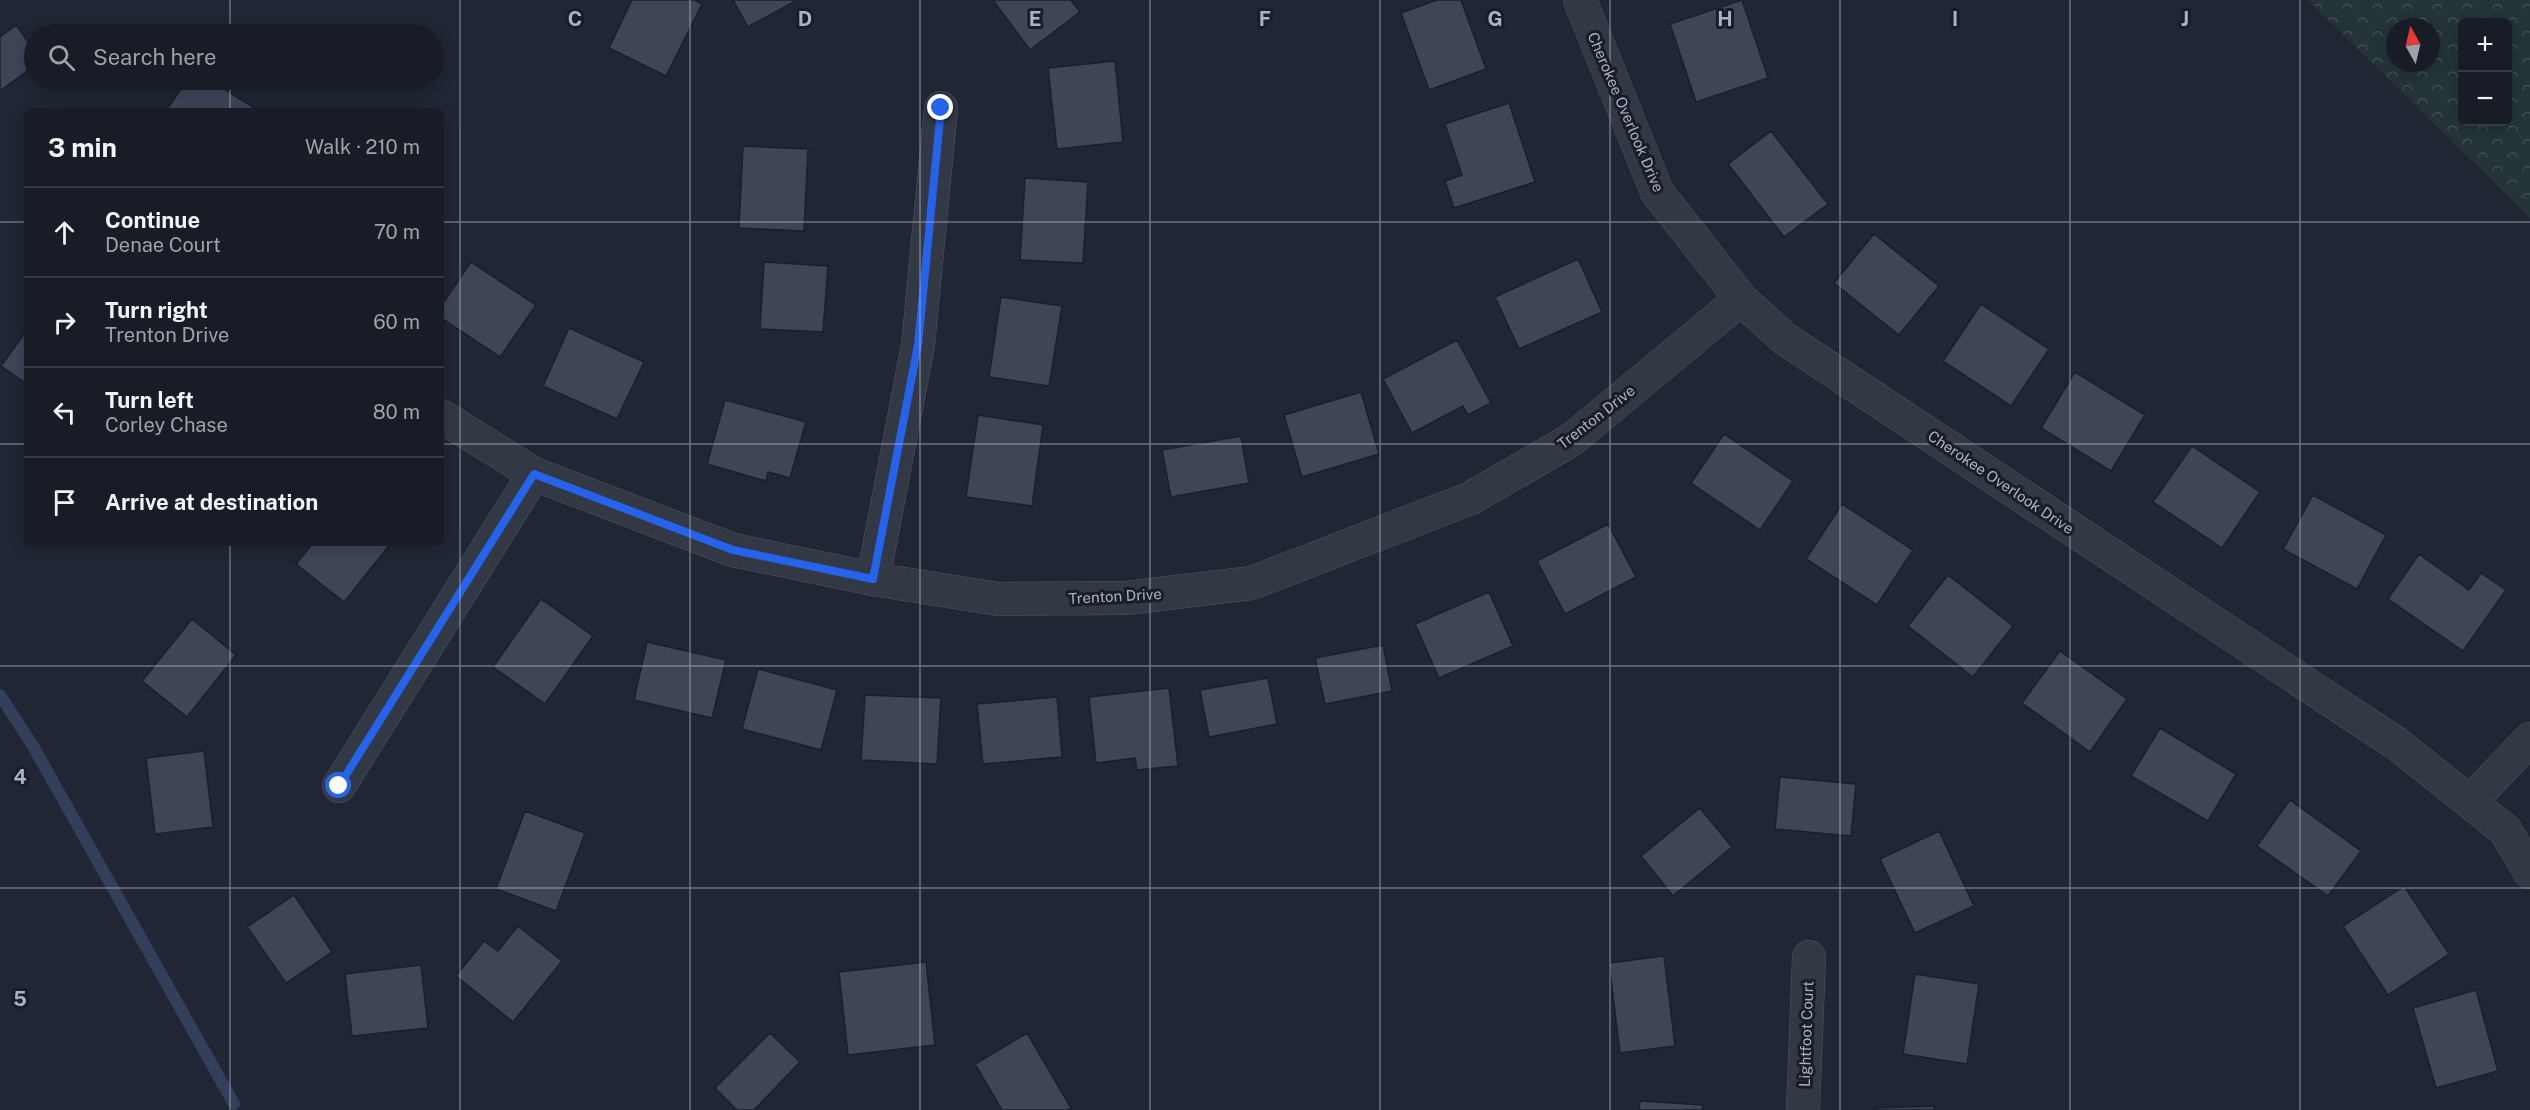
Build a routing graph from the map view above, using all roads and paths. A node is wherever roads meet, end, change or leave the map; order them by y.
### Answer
1 (1580, 0) edge
2 (941, 108) dead end
3 (1742, 299) junction
4 (444, 418) edge
5 (534, 474) junction
6 (873, 579) junction
7 (2530, 739) edge
8 (339, 786) dead end
9 (2470, 802) junction
10 (2530, 872) edge
11 (1809, 957) dead end
12 (1803, 1110) edge

1 - 3 street, Cherokee Overlook Drive
2 - 6 street
3 - 6 street, Trenton Drive
3 - 9 street, Cherokee Overlook Drive
4 - 5 street, Trenton Drive
5 - 6 street, Trenton Drive
5 - 8 street
7 - 9 street
9 - 10 street, Cherokee Overlook Drive
11 - 12 street, Lightfoot Court

